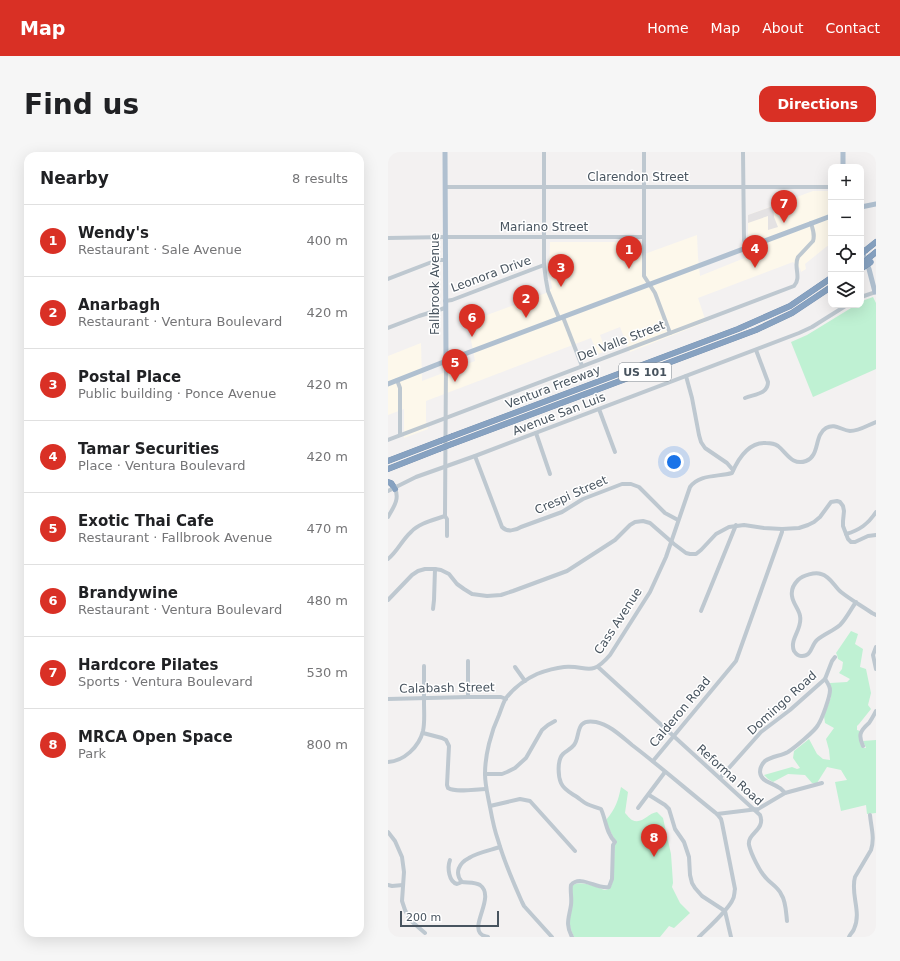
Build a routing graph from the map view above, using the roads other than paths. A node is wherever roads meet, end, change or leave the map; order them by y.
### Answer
1 (445, 152) edge
2 (544, 152) edge
3 (644, 152) edge
4 (743, 152) edge
5 (843, 152) edge
6 (843, 164) edge
7 (445, 187) junction
8 (544, 187) junction
9 (644, 187) junction
10 (743, 187) junction
11 (828, 187) edge
12 (876, 204) edge
13 (864, 206) edge
14 (828, 217) edge
15 (811, 224) junction
16 (445, 237) junction
17 (544, 237) junction
18 (644, 237) junction
19 (388, 238) edge
20 (876, 242) edge
21 (746, 248) junction
22 (864, 249) edge
23 (876, 252) edge
24 (872, 259) edge
25 (445, 260) junction
26 (544, 265) junction
27 (388, 279) edge
28 (828, 280) edge
29 (649, 284) junction
30 (828, 289) edge
31 (876, 292) edge
32 (864, 296) edge
33 (445, 301) junction
34 (445, 308) junction
35 (842, 308) edge
36 (561, 317) junction
37 (388, 328) edge
38 (670, 333) junction
39 (756, 350) junction
40 (446, 361) junction
41 (582, 366) junction
42 (686, 376) junction
43 (397, 380) junction
44 (388, 384) edge
45 (745, 398) dead end
46 (599, 410) junction
47 (446, 418) junction
48 (876, 422) edge
49 (536, 433) junction
50 (400, 435) junction
51 (388, 440) edge
52 (615, 452) dead end
53 (475, 456) junction
54 (388, 461) edge
55 (445, 468) junction
56 (388, 469) edge
57 (733, 470) junction
58 (550, 474) dead end
59 (388, 482) edge
60 (395, 489) junction
61 (388, 491) edge
62 (876, 512) edge
63 (445, 516) junction
64 (388, 517) edge
65 (678, 520) junction
66 (736, 525) junction
67 (782, 528) junction
68 (846, 534) junction
69 (876, 535) edge
70 (447, 536) dead end
71 (671, 541) junction
72 (388, 559) edge
73 (435, 569) junction
74 (388, 600) edge
75 (856, 602) junction
76 (433, 609) dead end
77 (701, 610) dead end
78 (876, 615) edge
79 (876, 646) edge
80 (835, 657) dead end
81 (468, 661) dead end
82 (424, 666) dead end
83 (598, 667) junction
84 (515, 668) dead end
85 (876, 669) edge
86 (824, 679) junction
87 (525, 681) junction
88 (468, 697) junction
89 (424, 698) junction
90 (506, 698) junction
91 (388, 699) edge
92 (876, 711) edge
93 (556, 721) dead end
94 (423, 733) junction
95 (674, 736) junction
96 (864, 746) dead end
97 (653, 761) junction
98 (388, 762) edge
99 (666, 772) junction
100 (485, 774) junction
101 (720, 778) junction
102 (822, 783) dead end
103 (486, 788) junction
104 (785, 793) junction
105 (649, 795) junction
106 (490, 806) junction
107 (638, 808) dead end
108 (754, 809) junction
109 (717, 814) junction
110 (870, 815) dead end
111 (388, 832) edge
112 (500, 847) junction
113 (575, 850) dead end
114 (450, 860) dead end
115 (462, 882) junction
116 (388, 884) edge
117 (403, 885) junction
118 (724, 911) junction
119 (787, 921) dead end
120 (425, 933) dead end
121 (488, 937) edge
122 (552, 937) edge
123 (572, 937) edge
124 (699, 937) edge
125 (731, 937) edge
126 (848, 937) edge

1 - 7 main road, Fallbrook Avenue
2 - 8 street
3 - 9 street
4 - 10 street
5 - 6 main road
7 - 8 street, Clarendon Street
7 - 16 main road, Fallbrook Avenue
8 - 9 street, Clarendon Street
8 - 17 street
9 - 10 street, Clarendon Street
9 - 18 street
10 - 11 street, Clarendon Street
10 - 21 street
12 - 13 main road
14 - 15 main road
15 - 21 main road
15 - 38 street, Del Valle Street
16 - 17 street, Mariano Street
16 - 19 street, Mariano Street
16 - 25 main road, Fallbrook Avenue
17 - 18 street, Mariano Street
17 - 26 street
18 - 29 street
20 - 22 highway
21 - 29 main road
22 - 31 main road
23 - 24 highway
25 - 27 street
25 - 33 main road, Fallbrook Avenue
26 - 33 street, Leonora Drive
26 - 36 street
28 - 54 highway, Ventura Freeway / US 101, bridge
29 - 36 main road
29 - 38 street
30 - 56 highway, Ventura Freeway / US 101, bridge
31 - 32 street
33 - 34 main road, Fallbrook Avenue
34 - 37 street, Leonora Drive
34 - 40 main road, Fallbrook Avenue
35 - 39 street, Avenue San Luis
36 - 40 main road
36 - 41 street
38 - 41 street, Del Valle Street
39 - 42 street, Avenue San Luis
39 - 45 street
40 - 43 main road
40 - 47 street, Fallbrook Avenue
41 - 47 street, Del Valle Street
42 - 46 street, Avenue San Luis
42 - 57 street
43 - 44 main road
43 - 50 street
46 - 49 street, Avenue San Luis
46 - 52 street
47 - 50 street, Del Valle Street
47 - 55 street, Fallbrook Avenue
48 - 57 street
49 - 53 street, Avenue San Luis
49 - 58 street
50 - 51 street, Del Valle Street
53 - 55 street, Avenue San Luis
53 - 65 street, Crespi Street
55 - 60 street, Avenue San Luis
55 - 63 street, Fallbrook Avenue
57 - 65 street, Cass Avenue
59 - 60 highway
60 - 61 street, Avenue San Luis
60 - 64 street
62 - 68 street
63 - 70 street, Fallbrook Avenue
63 - 72 street
65 - 71 street, Cass Avenue
66 - 67 street
66 - 71 street
66 - 77 street
67 - 68 street
67 - 95 street, Calderon Road
68 - 69 street
71 - 73 street
71 - 83 street, Cass Avenue
73 - 74 street
73 - 76 street
75 - 75 street
75 - 78 street
79 - 85 street
80 - 86 street, Domingo Road
81 - 88 street
82 - 89 street
83 - 87 street, Cass Avenue
83 - 95 street, Reforma Road
84 - 87 street
86 - 101 street, Domingo Road
86 - 104 street
87 - 90 street, Cass Avenue
88 - 89 street, Calabash Street
88 - 90 street, Calabash Street
89 - 91 street, Calabash Street
89 - 94 street
90 - 100 street, Cass Avenue
92 - 96 street
93 - 100 street
94 - 98 street
94 - 103 street
95 - 97 street, Calderon Road
95 - 101 street, Reforma Road
97 - 99 street
97 - 123 street, Calderon Road
99 - 105 street
99 - 109 street
100 - 103 street, Cass Avenue
101 - 108 street, Reforma Road
102 - 104 street
103 - 106 street, Cass Avenue
104 - 108 street
105 - 107 street
105 - 118 street
106 - 112 street, Cass Avenue
106 - 113 street
108 - 109 street
108 - 119 street, Reforma Road
109 - 118 street
110 - 126 street
111 - 117 street
112 - 115 street
112 - 122 street, Cass Avenue
114 - 115 street
115 - 121 street
116 - 117 street
117 - 120 street
118 - 124 street
118 - 125 street

